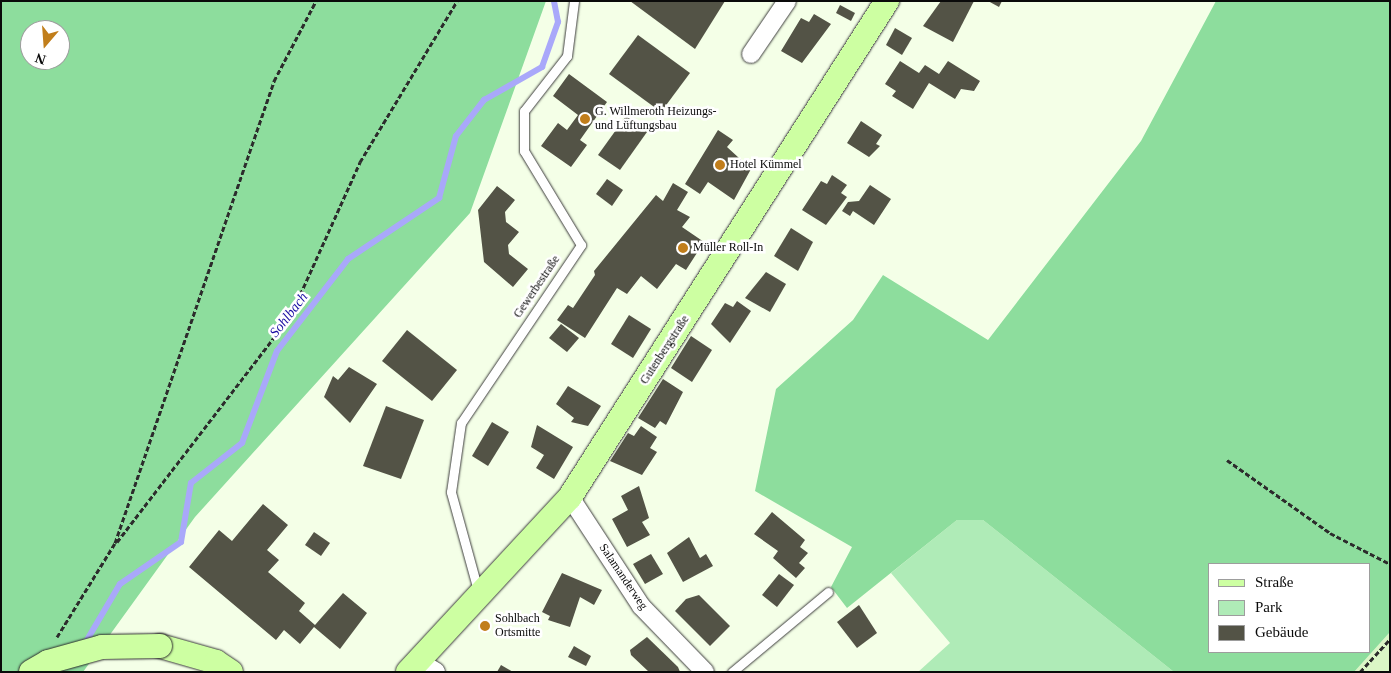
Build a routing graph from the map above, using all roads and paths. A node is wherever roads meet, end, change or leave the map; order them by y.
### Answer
1 (316, 1) edge
2 (457, 1) edge
3 (574, 1) edge
4 (787, 1) edge
5 (887, 1) edge
6 (750, 54) dead end
7 (1227, 460) dead end
8 (570, 497) junction
9 (116, 543) junction
10 (1390, 564) edge
11 (828, 592) dead end
12 (480, 598) junction
13 (1390, 639) edge
14 (54, 645) dead end
15 (421, 668) edge
16 (31, 672) edge
17 (231, 672) edge
18 (705, 672) edge
19 (732, 672) edge
20 (1360, 672) edge

1 - 9 path
2 - 9 path
3 - 12 lane, Gewerbestraße
4 - 6 street
5 - 8 street, Gutenbergstraße
7 - 10 path
8 - 12 street, Gutenbergstraße
8 - 18 street, Salamanderweg
9 - 14 path
11 - 19 lane
12 - 15 street, Gutenbergstraße
13 - 20 path
16 - 17 street, bridge

